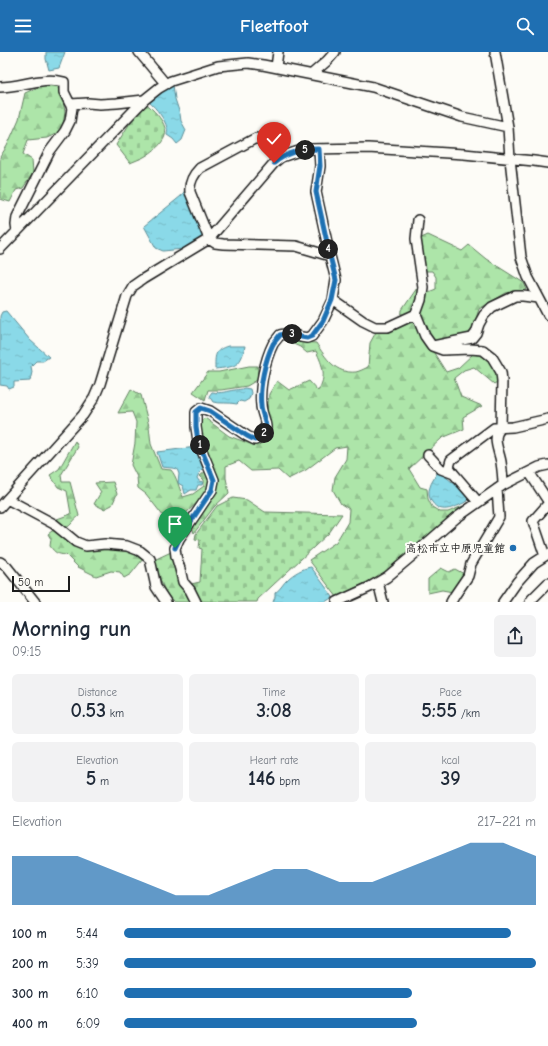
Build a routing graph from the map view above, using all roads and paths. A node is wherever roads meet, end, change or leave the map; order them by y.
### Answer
1 (139, 52) edge
2 (278, 52) edge
3 (335, 52) edge
4 (495, 52) edge
5 (276, 67) junction
6 (312, 74) junction
7 (164, 82) dead end
8 (0, 87) edge
9 (144, 100) junction
10 (70, 104) junction
11 (508, 126) junction
12 (319, 149) junction
13 (281, 157) junction
14 (510, 158) junction
15 (548, 163) edge
16 (418, 220) dead end
17 (17, 232) junction
18 (209, 238) junction
19 (0, 249) edge
20 (330, 256) junction
21 (539, 298) junction
22 (332, 300) junction
23 (416, 314) junction
24 (548, 315) edge
25 (432, 346) junction
26 (548, 419) edge
27 (501, 428) junction
28 (428, 455) dead end
29 (548, 465) edge
30 (529, 472) junction
31 (454, 474) junction
32 (500, 487) junction
33 (7, 499) junction
34 (548, 501) edge
35 (478, 502) junction
36 (548, 504) edge
37 (0, 507) edge
38 (546, 555) edge
39 (0, 562) edge
40 (378, 582) junction
41 (548, 583) edge
42 (35, 602) edge
43 (166, 602) edge
44 (196, 602) edge
45 (337, 602) edge
46 (383, 602) edge
47 (451, 602) edge
48 (503, 602) edge
49 (530, 602) edge

1 - 7 street
2 - 5 street
3 - 6 street
4 - 11 street
5 - 6 street
5 - 9 street
6 - 11 street
8 - 10 street
9 - 10 street
9 - 17 street
10 - 17 street
11 - 14 street
12 - 13 street
12 - 14 street
12 - 20 street
13 - 18 street
13 - 18 street
14 - 15 street
14 - 21 street
16 - 23 street
17 - 19 street
18 - 20 street
18 - 33 street
20 - 22 street
21 - 24 street
21 - 25 street
22 - 23 street
22 - 44 street
23 - 25 street
25 - 27 street
26 - 27 street
27 - 31 street
27 - 32 street
28 - 31 street
29 - 30 street
30 - 32 street
30 - 34 street
31 - 35 street
32 - 35 street
32 - 47 street
33 - 37 street
33 - 43 street
35 - 40 street
36 - 38 street
38 - 48 street
39 - 42 street
40 - 45 street
40 - 46 street
41 - 49 street

